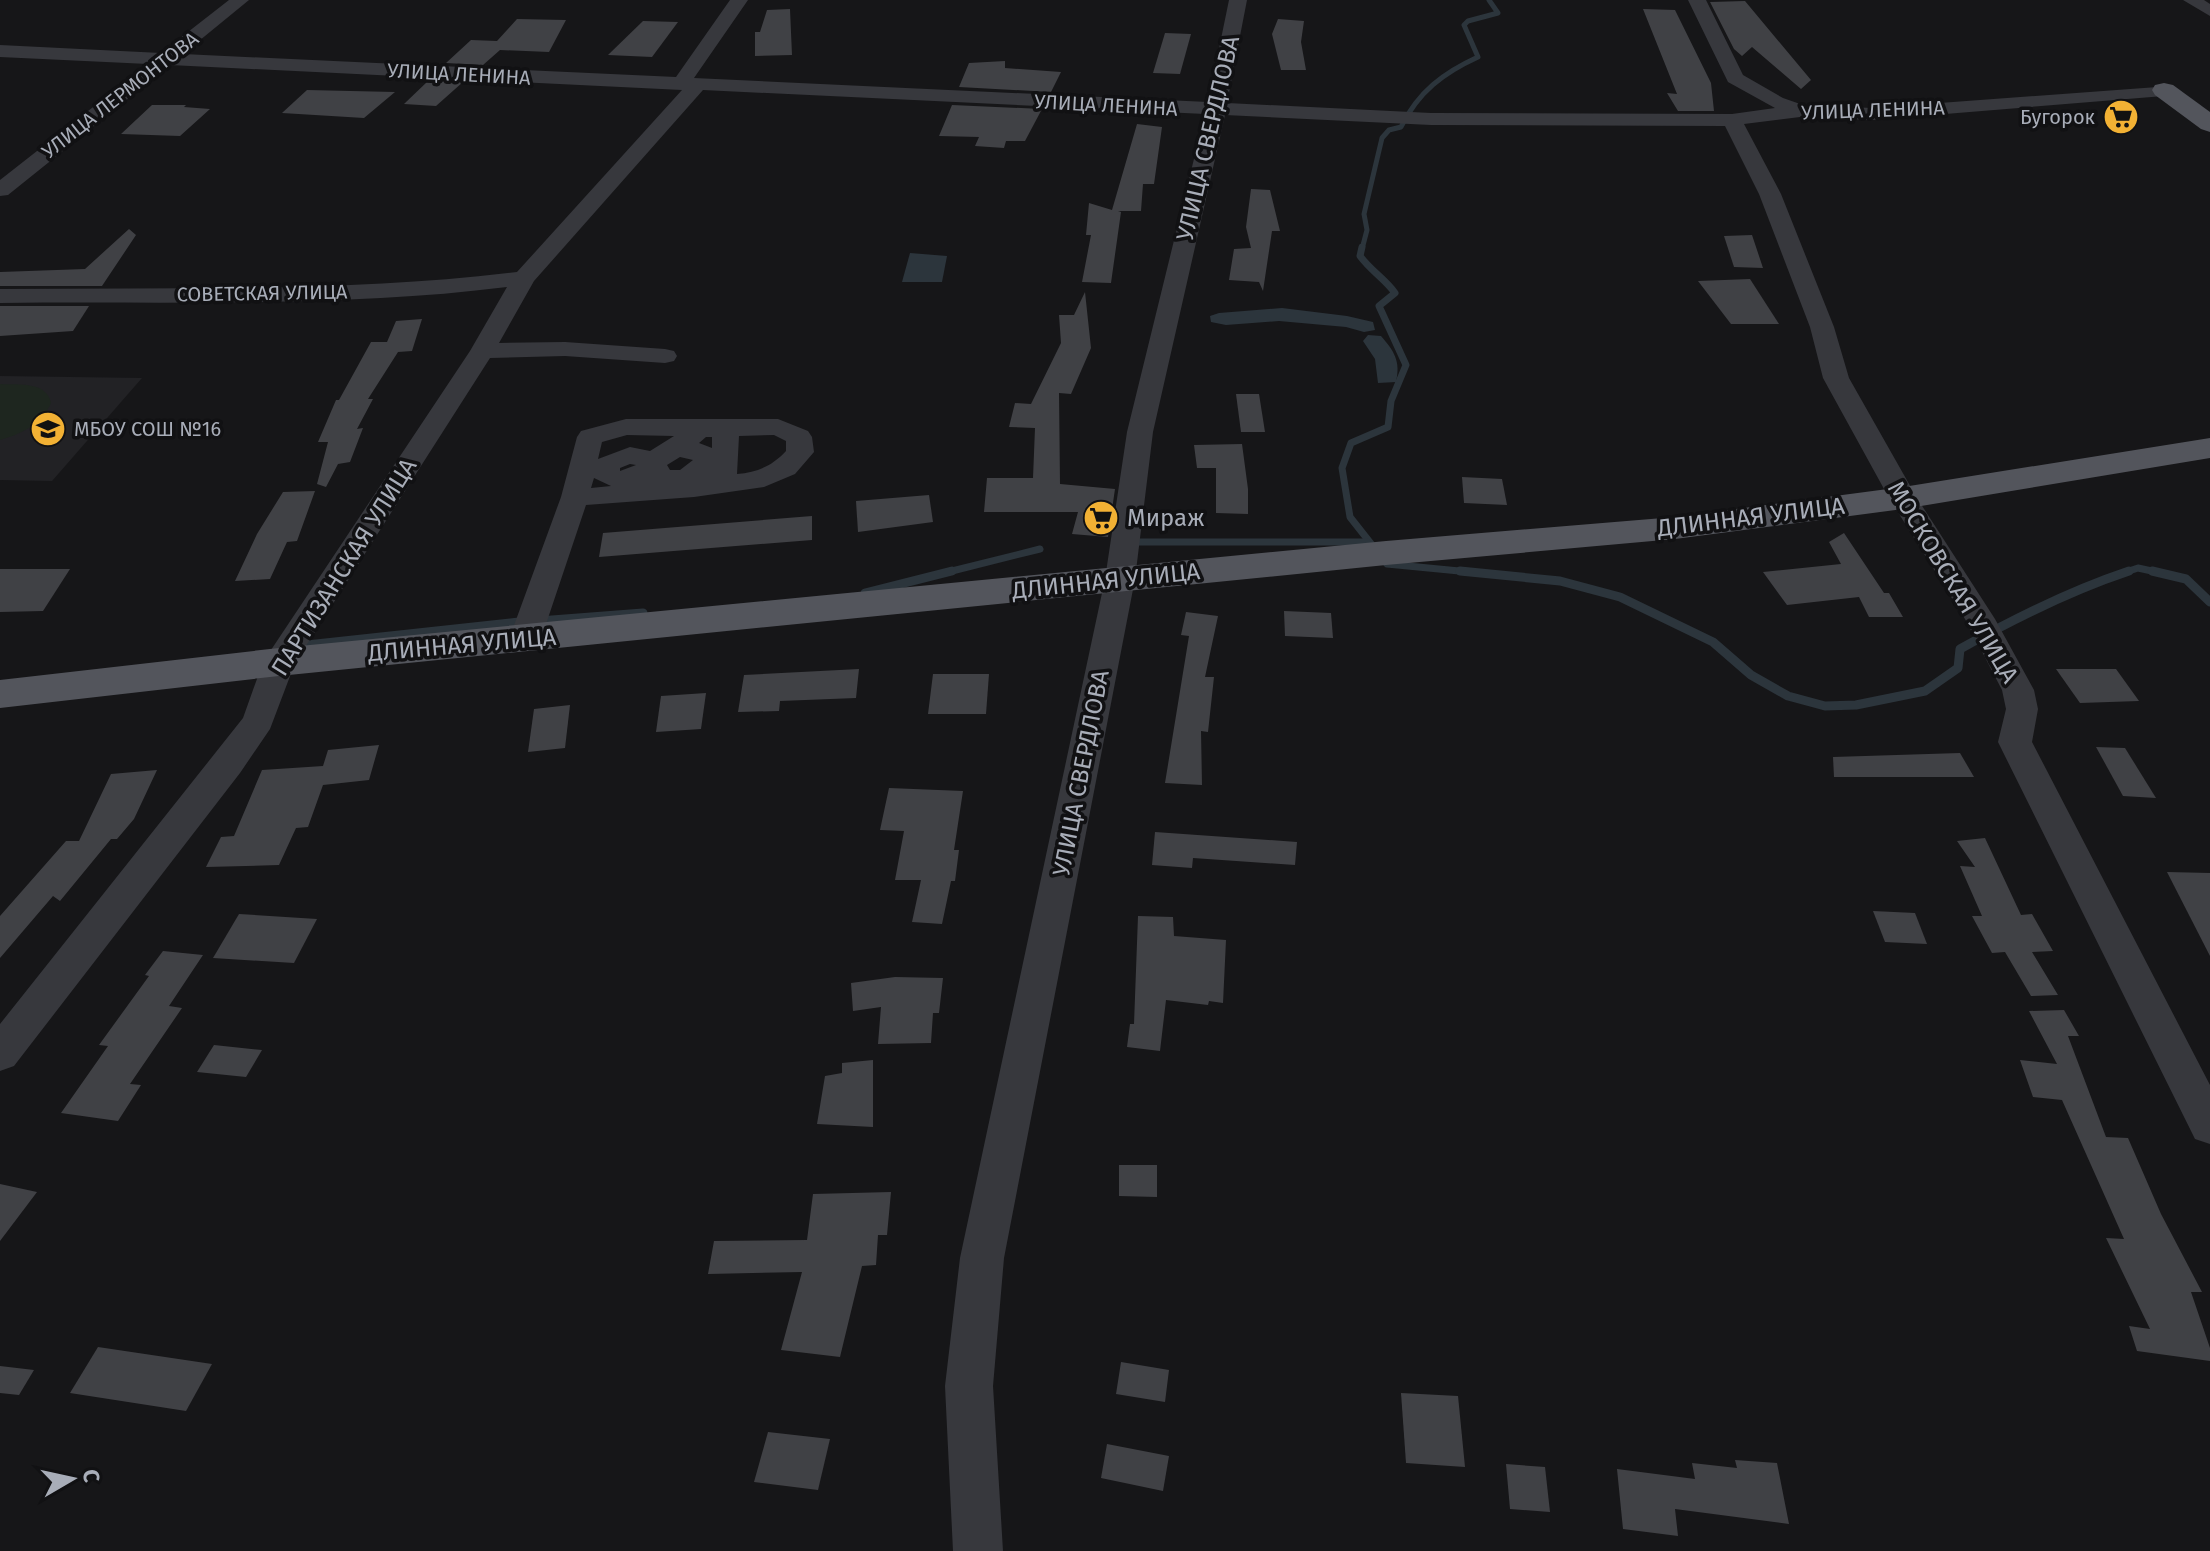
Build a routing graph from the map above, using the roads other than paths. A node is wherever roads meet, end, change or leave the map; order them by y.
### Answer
1 (240, 0) edge
2 (739, 0) edge
3 (1238, 0) edge
4 (1697, 0) edge
5 (2192, 0) edge
6 (2210, 11) edge
7 (0, 51) edge
8 (167, 59) junction
9 (2195, 84) dead end
10 (688, 86) junction
11 (2164, 90) junction
12 (1216, 110) junction
13 (1800, 111) junction
14 (1732, 120) junction
15 (2210, 124) edge
16 (0, 190) edge
17 (524, 278) junction
18 (0, 296) edge
19 (482, 351) junction
20 (665, 356) dead end
21 (713, 429) junction
22 (2210, 448) edge
23 (655, 465) dead end
24 (723, 485) junction
25 (575, 497) junction
26 (1903, 498) junction
27 (1120, 579) junction
28 (525, 639) junction
29 (279, 662) junction
30 (0, 694) edge
31 (0, 1054) edge
32 (2210, 1126) edge
33 (978, 1551) edge

1 - 8 street, УЛИЦА ЛЕРМОНТОВА
2 - 10 street, ПАРТИЗАНСКАЯ УЛИЦА
3 - 12 street, УЛИЦА СВЕРДЛОВА
4 - 13 street
5 - 6 street
7 - 8 street, УЛИЦА ЛЕНИНА
8 - 10 street, УЛИЦА ЛЕНИНА
8 - 16 street, УЛИЦА ЛЕРМОНТОВА
9 - 11 main road, УЛИЦА ЛЕНИНА
10 - 12 street, УЛИЦА ЛЕНИНА
10 - 17 street, ПАРТИЗАНСКАЯ УЛИЦА
11 - 13 street, УЛИЦА ЛЕНИНА
11 - 15 main road
12 - 14 street, УЛИЦА ЛЕНИНА
12 - 27 street, УЛИЦА СВЕРДЛОВА
13 - 14 street, УЛИЦА ЛЕНИНА
14 - 26 street, МОСКОВСКАЯ УЛИЦА
17 - 18 street, СОВЕТСКАЯ УЛИЦА
17 - 19 street, ПАРТИЗАНСКАЯ УЛИЦА
19 - 20 street
19 - 29 street, ПАРТИЗАНСКАЯ УЛИЦА
21 - 23 street
21 - 24 street
21 - 24 street
21 - 25 street
22 - 26 main road, ДЛИННАЯ УЛИЦА
24 - 25 street
25 - 28 street
26 - 27 main road, ДЛИННАЯ УЛИЦА
26 - 32 street, МОСКОВСКАЯ УЛИЦА
27 - 28 main road, ДЛИННАЯ УЛИЦА
27 - 33 street, УЛИЦА СВЕРДЛОВА
28 - 29 main road, ДЛИННАЯ УЛИЦА
29 - 30 main road, ДЛИННАЯ УЛИЦА
29 - 31 street, ПАРТИЗАНСКАЯ УЛИЦА

